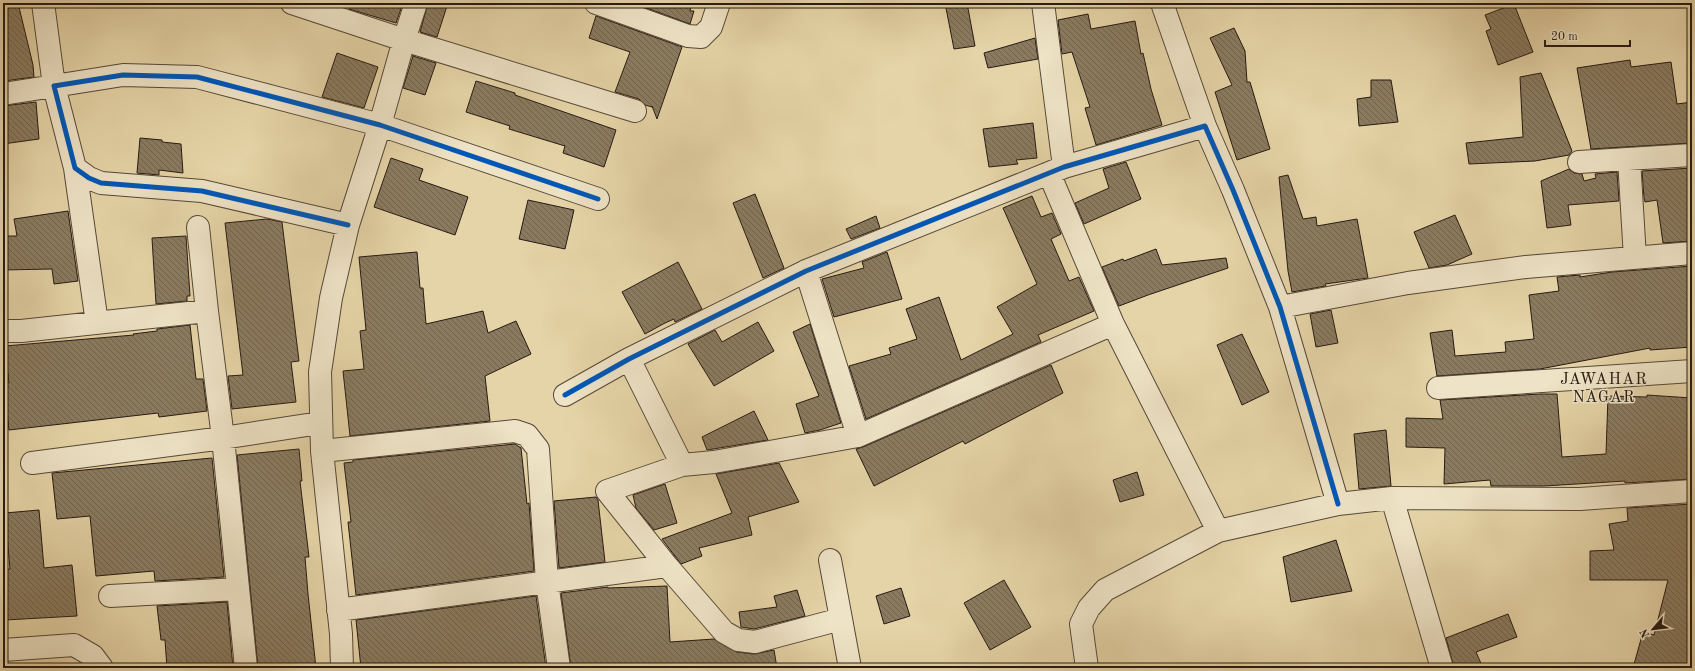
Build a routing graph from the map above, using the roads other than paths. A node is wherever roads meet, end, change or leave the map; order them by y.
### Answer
1 (43, 3) edge
2 (292, 3) edge
3 (416, 3) edge
4 (596, 3) edge
5 (719, 3) edge
6 (1043, 3) edge
7 (1162, 3) edge
8 (404, 40) junction
9 (54, 86) junction
10 (3, 94) edge
11 (635, 111) dead end
12 (380, 125) junction
13 (1206, 126) junction
14 (1692, 155) edge
15 (1629, 159) junction
16 (1579, 162) dead end
17 (75, 168) junction
18 (1057, 170) junction
19 (598, 198) dead end
20 (348, 225) junction
21 (198, 227) dead end
22 (1692, 253) edge
23 (1635, 258) junction
24 (806, 271) junction
25 (1280, 307) junction
26 (207, 311) junction
27 (97, 323) junction
28 (1113, 324) junction
29 (3, 331) edge
30 (629, 359) junction
31 (1692, 371) edge
32 (1438, 388) dead end
33 (565, 395) dead end
34 (320, 423) junction
35 (858, 436) junction
36 (223, 438) junction
37 (322, 451) junction
38 (32, 462) dead end
39 (682, 466) junction
40 (1692, 491) edge
41 (1392, 498) junction
42 (1338, 504) junction
43 (1218, 531) junction
44 (830, 560) dead end
45 (667, 566) junction
46 (547, 582) junction
47 (238, 589) junction
48 (110, 596) dead end
49 (338, 610) junction
50 (841, 619) junction
51 (3, 650) edge
52 (102, 668) edge
53 (246, 668) edge
54 (342, 668) edge
55 (560, 668) edge
56 (850, 668) edge
57 (1087, 668) edge
58 (1442, 668) edge

1 - 9 street
2 - 8 street
3 - 8 street
4 - 5 street
6 - 18 street
7 - 13 street
8 - 11 street
8 - 12 street
9 - 10 street
9 - 12 street
9 - 17 street
12 - 19 street
12 - 20 street
13 - 18 street
13 - 25 street
14 - 15 street
15 - 16 street
15 - 23 street
17 - 20 street
17 - 27 street
18 - 24 street
18 - 28 street
20 - 34 street
21 - 26 street
22 - 23 street
23 - 25 street
24 - 30 street
24 - 35 street
25 - 42 street
26 - 27 street
26 - 36 street
27 - 29 street
28 - 35 street
28 - 43 street
30 - 33 street
30 - 39 street
31 - 32 street
34 - 36 street
34 - 37 street
35 - 39 street
36 - 38 street
36 - 47 street
37 - 46 street
37 - 49 street
39 - 45 street
40 - 41 street
41 - 42 street
41 - 58 street
42 - 43 street
43 - 57 street
44 - 50 street
45 - 46 street
45 - 50 street
46 - 49 street
46 - 55 street
47 - 48 street
47 - 53 street
49 - 54 street
50 - 56 street
51 - 52 street

